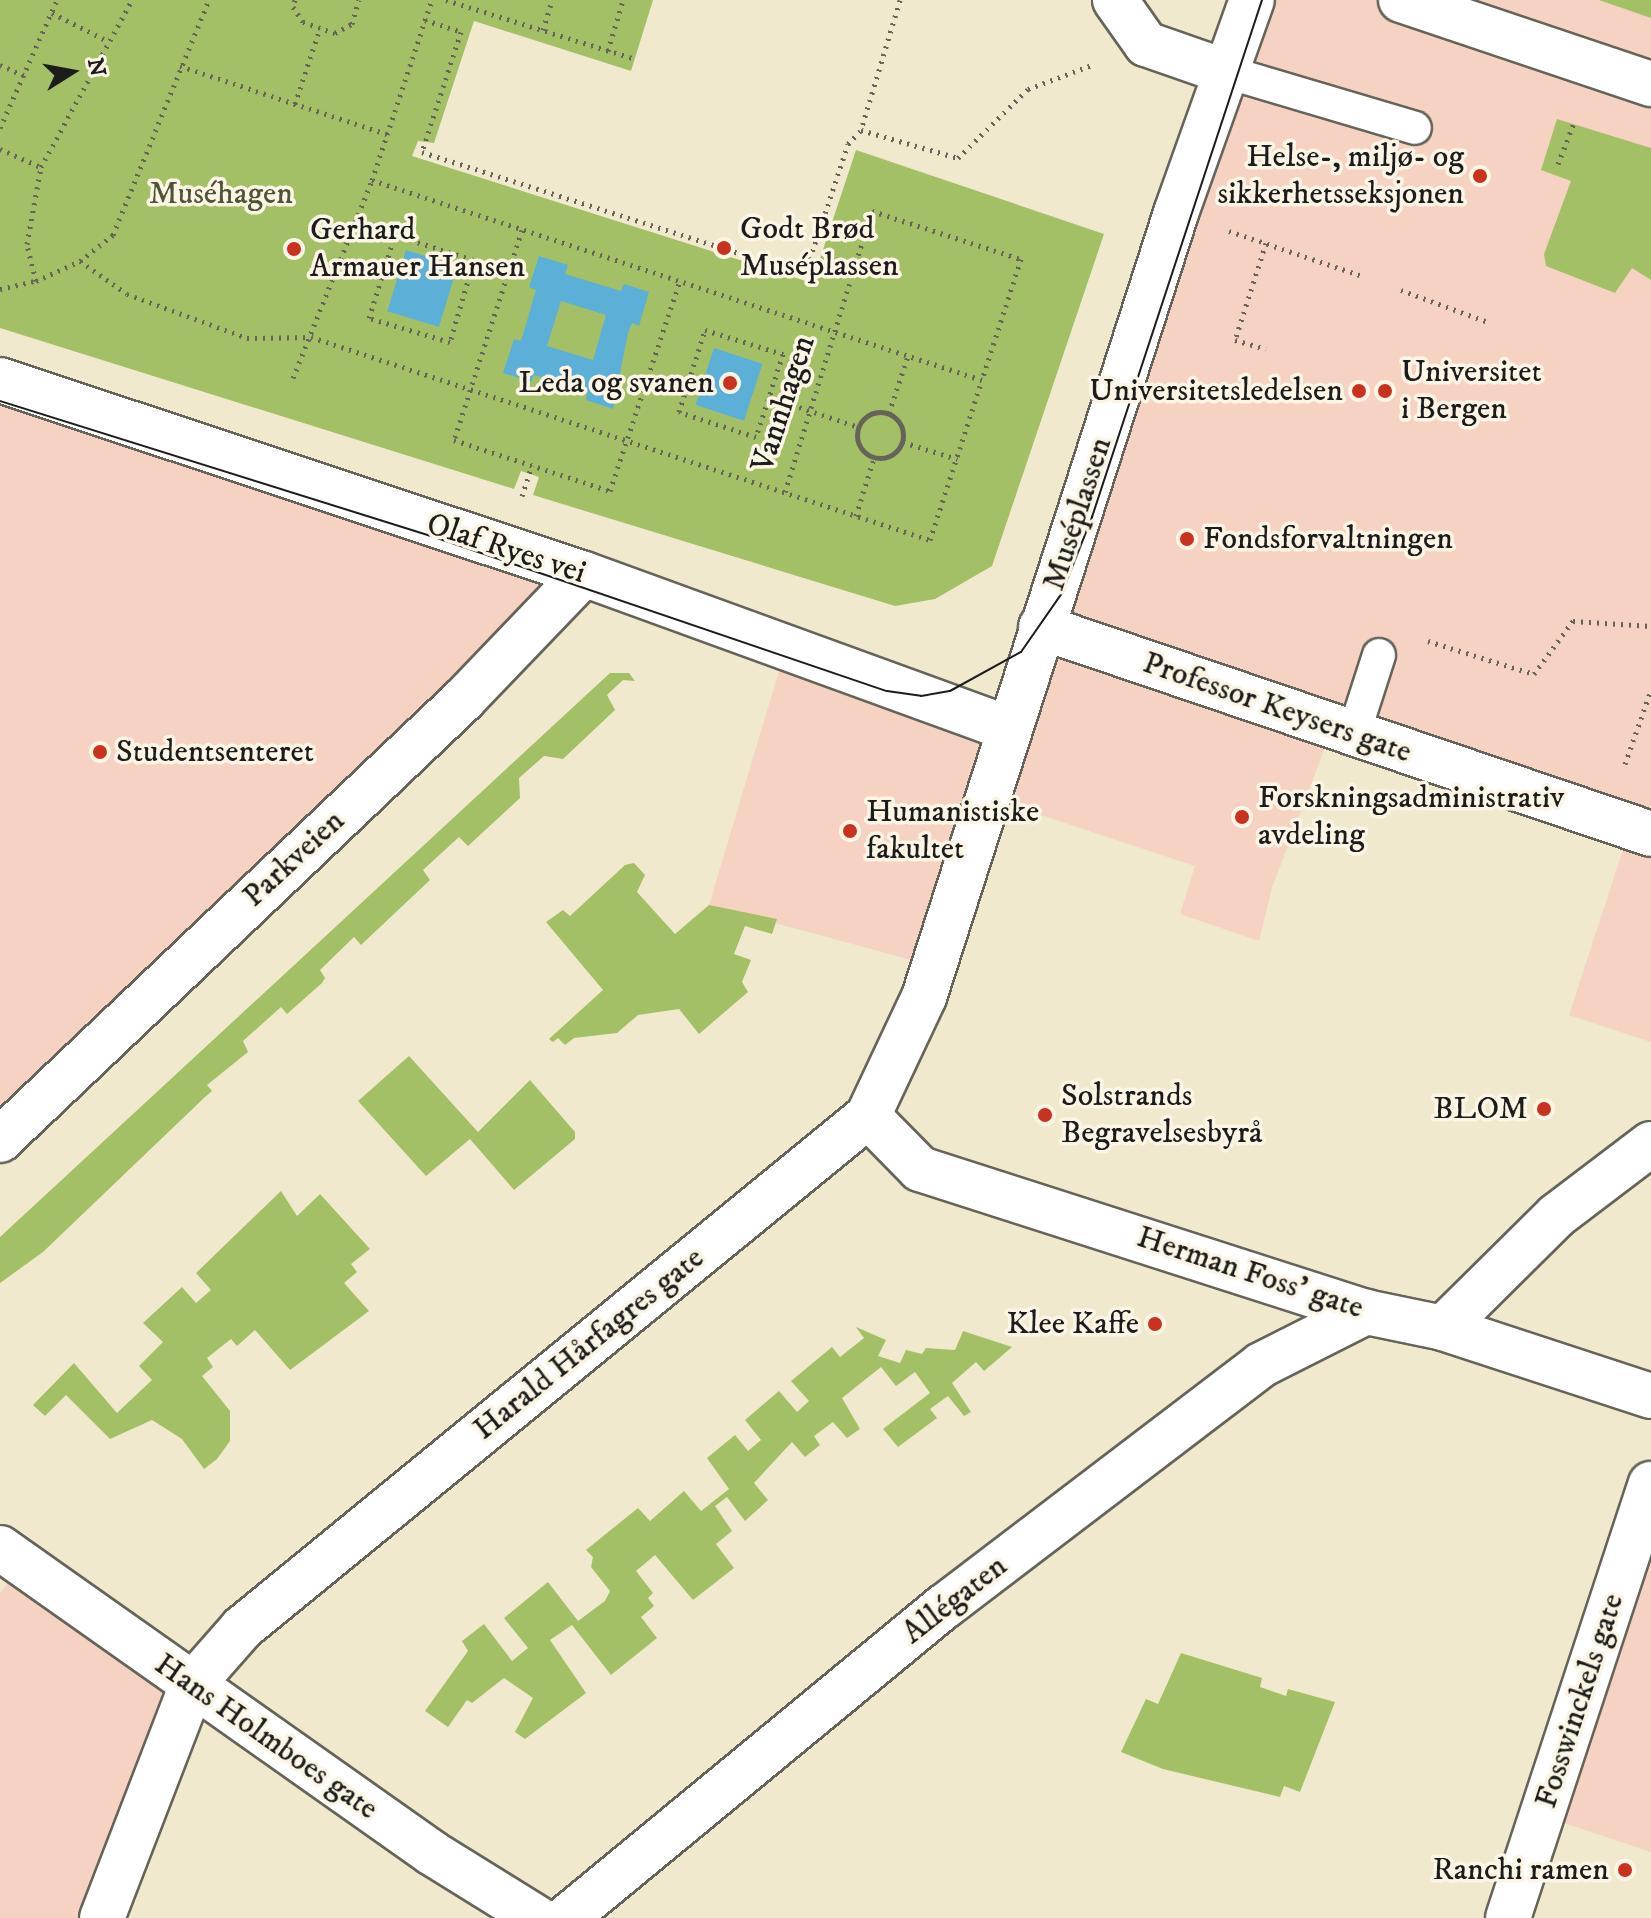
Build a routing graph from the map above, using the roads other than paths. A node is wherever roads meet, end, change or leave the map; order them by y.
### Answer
1 (1115, 0) edge
2 (1252, 0) edge
3 (1401, 0) edge
4 (1223, 71) junction
5 (1651, 84) edge
6 (1415, 128) dead end
7 (0, 380) edge
8 (584, 574) junction
9 (1041, 627) junction
10 (1379, 655) dead end
11 (1008, 728) junction
12 (1353, 736) junction
13 (1651, 834) edge
14 (868, 1116) junction
15 (0, 1140) edge
16 (1651, 1144) edge
17 (1366, 1312) junction
18 (1443, 1328) junction
19 (1651, 1396) edge
20 (1651, 1484) edge
21 (0, 1548) edge
22 (192, 1685) junction
23 (102, 1918) edge
24 (537, 1918) edge
25 (566, 1918) edge
26 (1508, 1918) edge

1 - 4 street
2 - 4 street, Muséplassen
3 - 5 street
4 - 6 lane
4 - 9 street, Muséplassen
7 - 8 street, Olaf Ryes vei
8 - 11 street, Olaf Ryes vei
8 - 15 street, Parkveien
9 - 11 street, Muséplassen
9 - 12 street, Professor Keysers gate
10 - 12 lane
11 - 14 street, Harald Hårfagres gate
12 - 13 street, Professor Keysers gate
14 - 17 street, Herman Foss' gate
14 - 22 street, Harald Hårfagres gate
16 - 18 street
17 - 18 street, Herman Foss' gate
17 - 25 street, Allégaten
18 - 19 street, Herman Foss' gate
20 - 26 street, Fosswinckels gate
21 - 22 street, Hans Holmboes gate
22 - 23 street, Harald Hårfagres gate
22 - 24 street, Hans Holmboes gate

